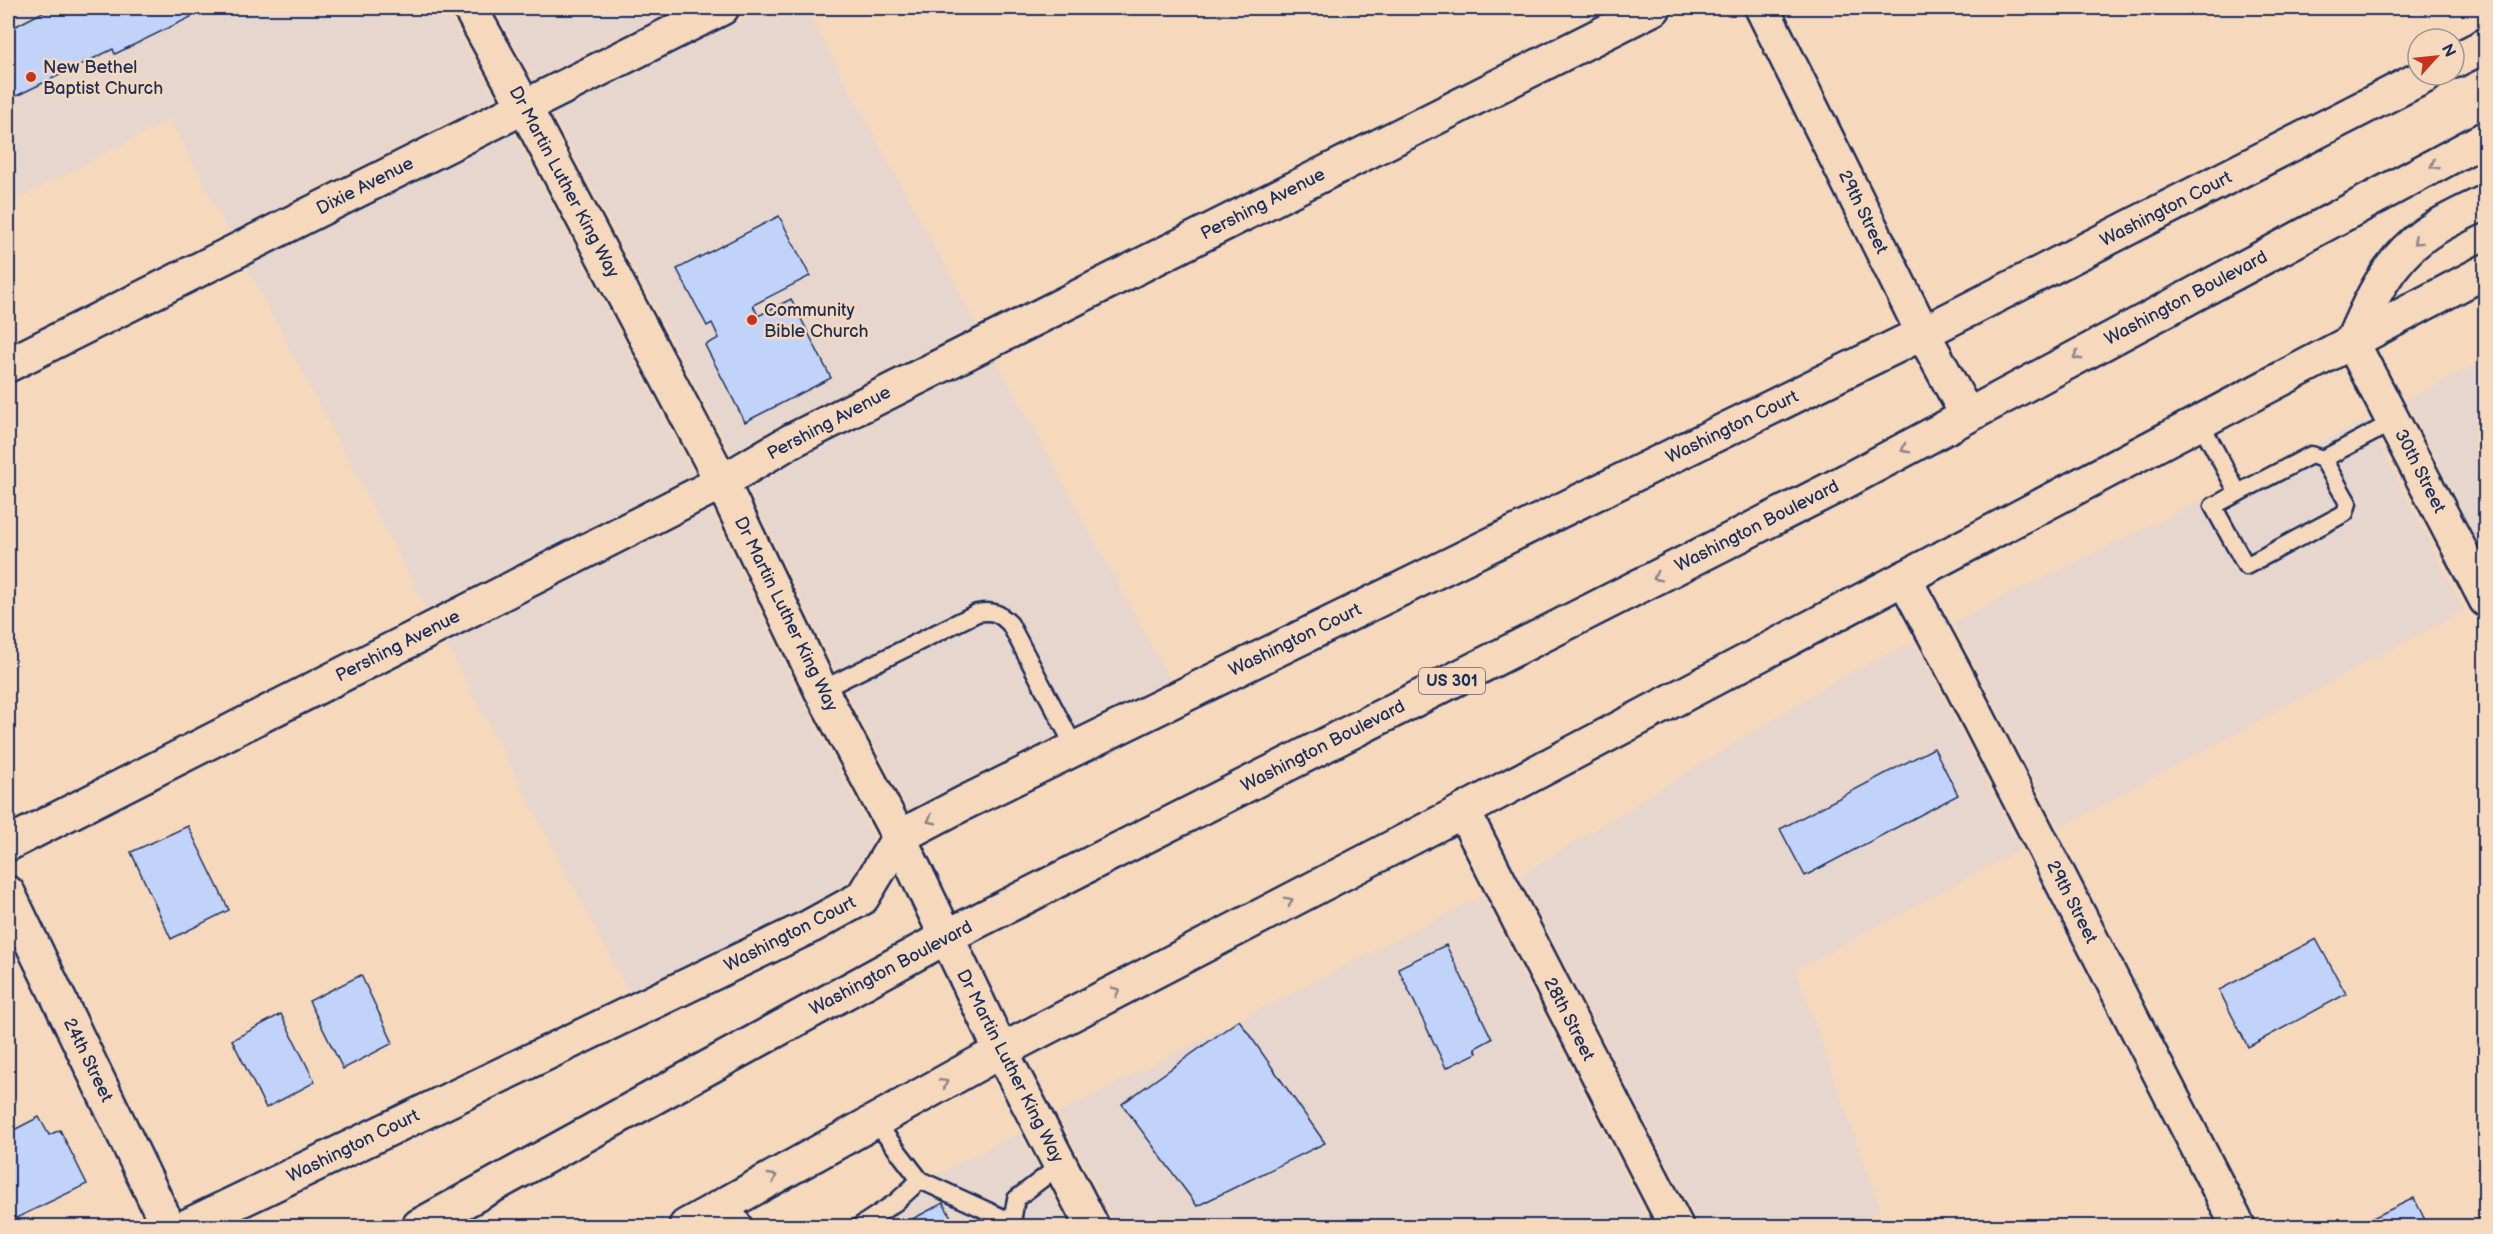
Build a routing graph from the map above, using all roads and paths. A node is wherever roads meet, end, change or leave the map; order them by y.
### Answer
1 (470, 8) edge
2 (722, 8) edge
3 (1654, 8) edge
4 (1762, 8) edge
5 (2486, 45) edge
6 (2466, 55) edge
7 (2406, 86) edge
8 (524, 106) junction
9 (2486, 138) edge
10 (2486, 202) edge
11 (2486, 271) edge
12 (1923, 333) junction
13 (2352, 342) junction
14 (8, 365) edge
15 (1967, 415) junction
16 (2395, 421) junction
17 (2199, 422) junction
18 (2323, 459) junction
19 (722, 482) junction
20 (2238, 493) junction
21 (1904, 578) junction
22 (2486, 600) edge
23 (821, 690) junction
24 (1075, 748) junction
25 (1463, 811) junction
26 (899, 837) junction
27 (8, 844) edge
28 (8, 893) edge
29 (946, 937) junction
30 (1001, 1051) junction
31 (874, 1120) junction
32 (1060, 1166) junction
33 (920, 1180) junction
34 (737, 1215) edge
35 (1012, 1224) edge
36 (168, 1227) edge
37 (187, 1227) edge
38 (419, 1227) edge
39 (686, 1227) edge
40 (860, 1227) edge
41 (1092, 1227) edge
42 (1676, 1227) edge
43 (2238, 1227) edge

1 - 8 street, Dr Martin Luther King Way
2 - 8 street, Dixie Avenue
3 - 19 street, Pershing Avenue
4 - 12 street, 29th Street
5 - 6 street
7 - 12 street, Washington Court
8 - 14 street, Dixie Avenue
8 - 19 street, Dr Martin Luther King Way
9 -> 15 street, Washington Boulevard / US 301
10 -> 13 street
11 - 13 street
12 - 15 street, 29th Street
12 - 24 street, Washington Court
13 - 16 street, 30th Street
13 - 17 street
15 -> 29 street, Washington Boulevard / US 301
16 - 18 lane
16 - 22 street, 30th Street
17 - 20 lane
17 - 21 street
18 - 20 lane
18 - 20 lane
19 - 23 street, Dr Martin Luther King Way
19 - 27 street, Pershing Avenue
21 - 25 street
21 - 43 street, 29th Street
23 - 24 lane
23 - 26 street, Dr Martin Luther King Way
24 -> 26 street, Washington Court
30 -> 25 street
25 - 42 street, 28th Street
26 - 29 street, Dr Martin Luther King Way
26 - 37 street, Washington Court
28 - 36 street, 24th Street
29 - 30 street, Dr Martin Luther King Way
29 - 38 street, Washington Boulevard / US 301
31 -> 30 street
30 - 32 street, Dr Martin Luther King Way
31 - 33 lane
34 -> 31 street
32 - 35 lane
32 - 41 street, Dr Martin Luther King Way
33 - 35 lane
33 - 40 lane
34 - 39 street

